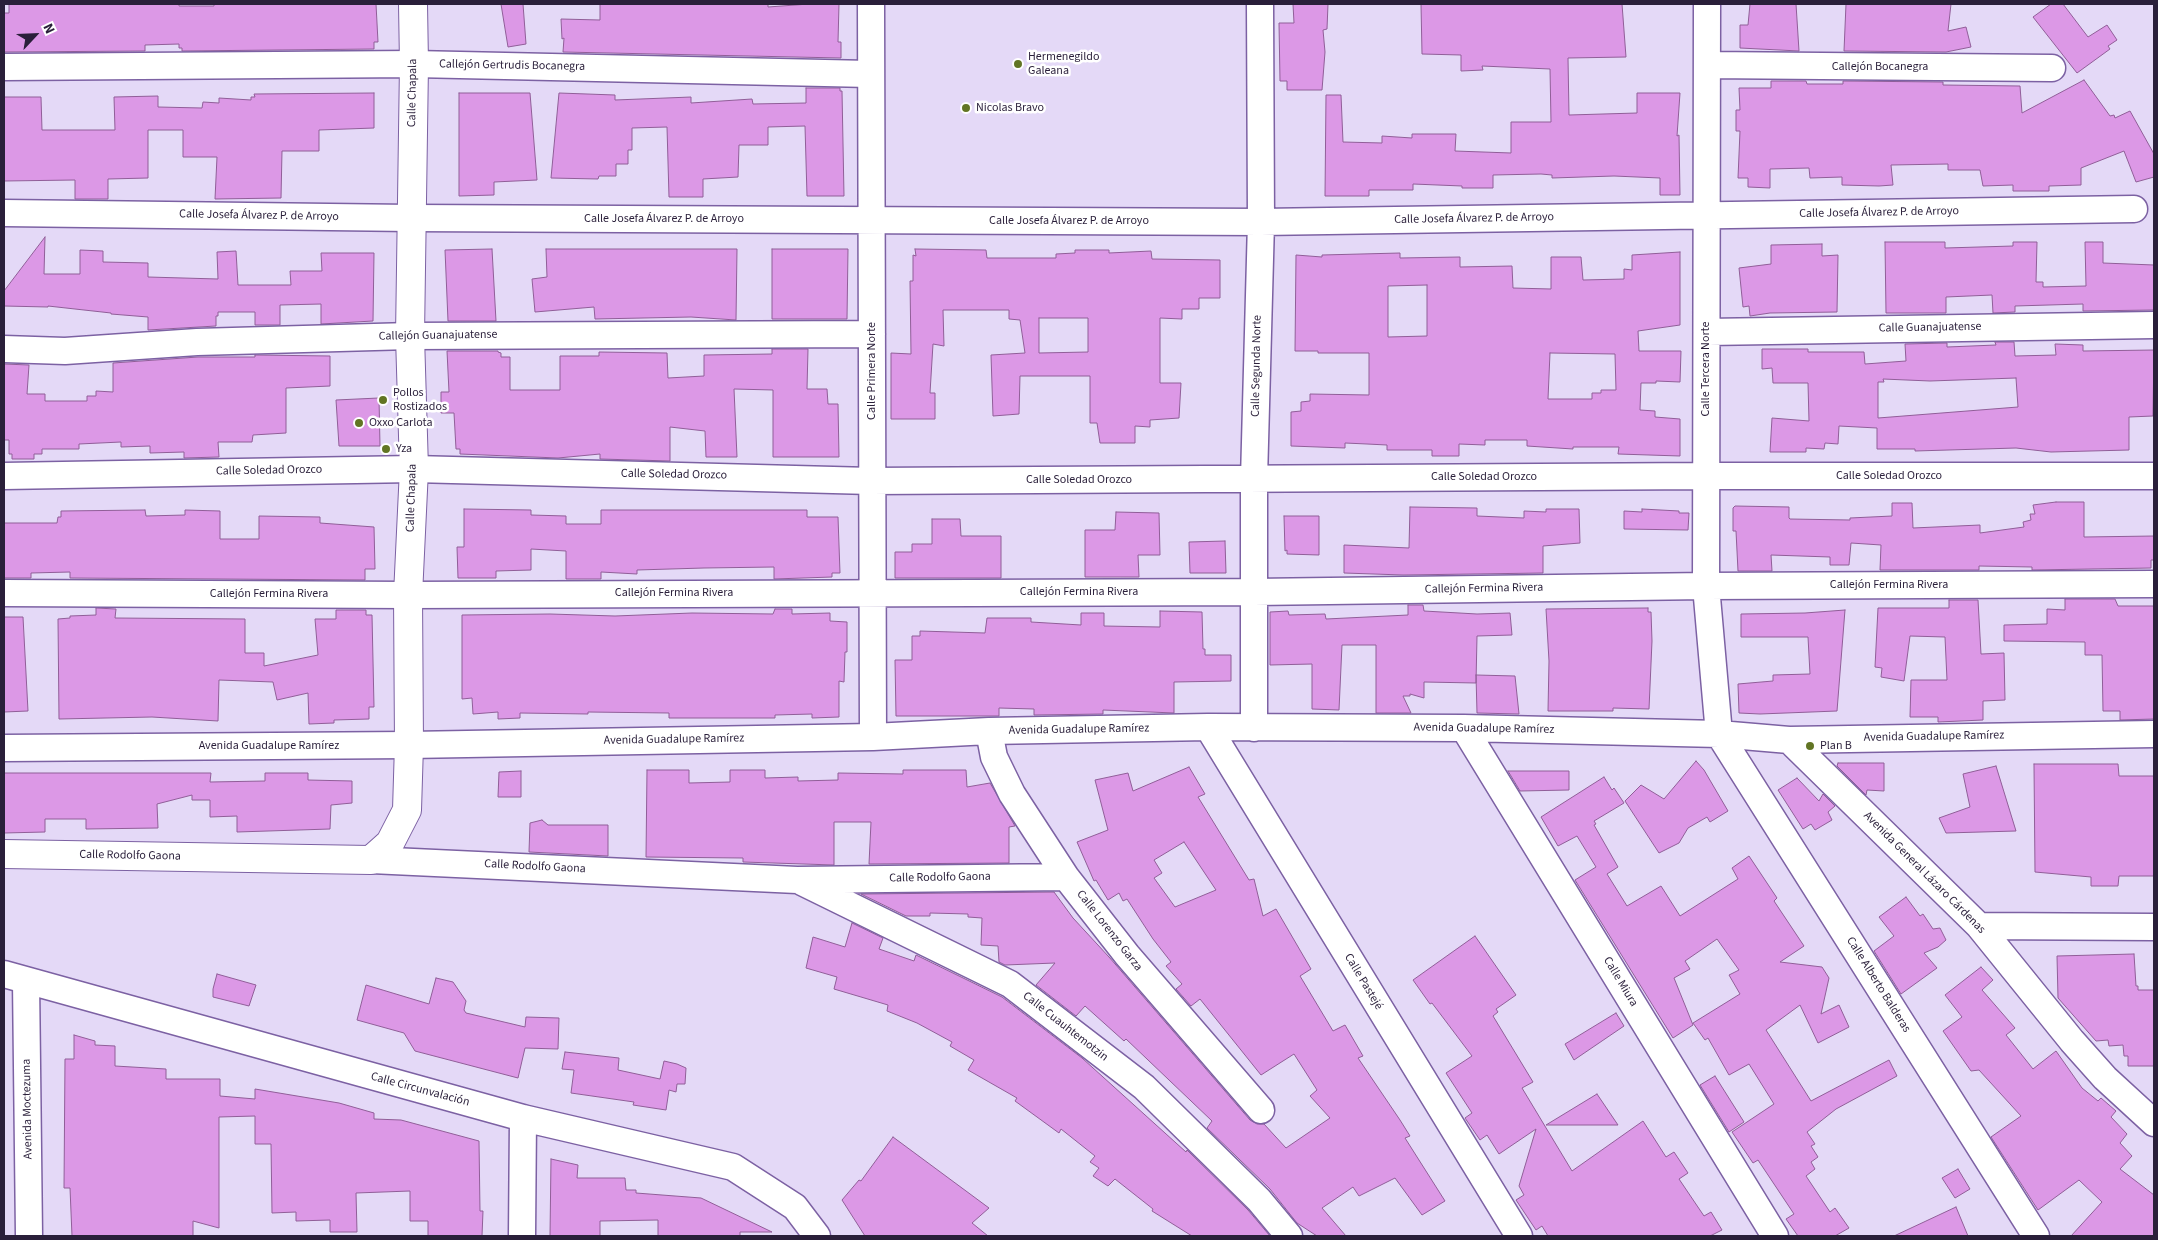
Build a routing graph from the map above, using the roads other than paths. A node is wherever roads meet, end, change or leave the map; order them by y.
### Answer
1 (413, 4) edge
2 (871, 4) edge
3 (1260, 4) edge
4 (1707, 4) edge
5 (414, 64) junction
6 (1707, 65) junction
7 (4, 67) edge
8 (2052, 68) dead end
9 (870, 74) junction
10 (2134, 209) dead end
11 (4, 213) edge
12 (1707, 215) junction
13 (411, 218) junction
14 (872, 220) junction
15 (1261, 222) junction
16 (2154, 325) edge
17 (1706, 332) junction
18 (872, 334) junction
19 (410, 336) junction
20 (4, 349) edge
21 (414, 469) junction
22 (4, 476) edge
23 (1706, 476) junction
24 (2154, 476) edge
25 (1254, 479) junction
26 (871, 480) junction
27 (2154, 584) edge
28 (1706, 586) junction
29 (872, 592) junction
30 (1254, 592) junction
31 (4, 593) edge
32 (408, 595) junction
33 (1208, 727) junction
34 (1254, 728) junction
35 (1464, 728) junction
36 (989, 732) junction
37 (1719, 734) junction
38 (2154, 734) edge
39 (873, 737) junction
40 (1789, 740) junction
41 (409, 745) junction
42 (4, 748) edge
43 (4, 854) edge
44 (371, 860) junction
45 (1066, 877) junction
46 (797, 880) junction
47 (1979, 926) junction
48 (2154, 927) edge
49 (15, 977) edge
50 (1261, 1110) dead end
51 (523, 1118) junction
52 (2152, 1119) edge
53 (29, 1236) edge
54 (522, 1236) edge
55 (817, 1236) edge
56 (1289, 1236) edge
57 (1519, 1236) edge
58 (1775, 1236) edge
59 (2036, 1236) edge

1 - 5 street, Calle Chapala
2 - 9 street, Calle Primera Norte
3 - 15 street, Calle Segunda Norte
4 - 6 street, Calle Tercera Norte
5 - 7 street, Callejón Gertrudis Bocanegra
5 - 9 street, Callejón Gertrudis Bocanegra
5 - 13 street, Calle Chapala
6 - 8 street, Callejón Bocanegra
6 - 12 street, Calle Tercera Norte
9 - 14 street, Calle Primera Norte
10 - 12 street, Calle Josefa Álvarez P. de Arroyo
11 - 13 street, Calle Josefa Álvarez P. de Arroyo
12 - 15 street, Calle Josefa Álvarez P. de Arroyo
12 - 17 street, Calle Tercera Norte
13 - 14 street, Calle Josefa Álvarez P. de Arroyo
13 - 19 street, Calle Chapala
14 - 15 street, Calle Josefa Álvarez P. de Arroyo
14 - 18 street, Calle Primera Norte
15 - 25 street, Calle Segunda Norte
16 - 17 street, Calle Guanajuatense
17 - 23 street, Calle Tercera Norte
18 - 19 street, Callejón Guanajuatense
18 - 26 street, Calle Primera Norte
19 - 20 street, Callejón Guanajuatense
19 - 21 street, Calle Chapala
21 - 22 street, Calle Soledad Orozco
21 - 26 street, Calle Soledad Orozco
21 - 32 street, Calle Chapala
23 - 24 street, Calle Soledad Orozco
23 - 25 street, Calle Soledad Orozco
23 - 28 street, Calle Tercera Norte
25 - 26 street, Calle Soledad Orozco
25 - 30 street, Calle Segunda Norte
26 - 29 street, Calle Primera Norte
27 - 28 street, Callejón Fermina Rivera
28 - 30 street, Callejón Fermina Rivera
28 - 37 street, Calle Tercera Norte
29 - 30 street, Callejón Fermina Rivera
29 - 32 street, Callejón Fermina Rivera
29 - 39 street, Calle Primera Norte
30 - 34 street, Calle Segunda Norte
31 - 32 street, Callejón Fermina Rivera
32 - 41 street, Calle Chapala
33 - 34 street, Avenida Guadalupe Ramírez
33 - 36 street, Avenida Guadalupe Ramírez
33 - 57 street, Calle Pastejé
34 - 35 street, Avenida Guadalupe Ramírez
35 - 37 street, Avenida Guadalupe Ramírez
35 - 58 street, Calle Miura
36 - 39 street, Avenida Guadalupe Ramírez
36 - 45 street, Calle Lorenzo Garza
37 - 40 street, Avenida Guadalupe Ramírez
37 - 59 street, Calle Alberto Balderas
38 - 40 street, Avenida Guadalupe Ramírez
39 - 41 street, Avenida Guadalupe Ramírez
40 - 47 street, Avenida General Lázaro Cárdenas
41 - 42 street, Avenida Guadalupe Ramírez
41 - 44 street, Calle Chapala
43 - 44 street, Calle Rodolfo Gaona
44 - 46 street, Calle Rodolfo Gaona
45 - 46 street, Calle Rodolfo Gaona
45 - 50 street, Calle Lorenzo Garza
46 - 56 street, Calle Cuauhtemotzin
47 - 48 street
47 - 52 street, Avenida General Lázaro Cárdenas
49 - 51 street, Calle Circunvalación
49 - 53 street, Avenida Moctezuma
51 - 54 street
51 - 55 street, Calle Circunvalación

